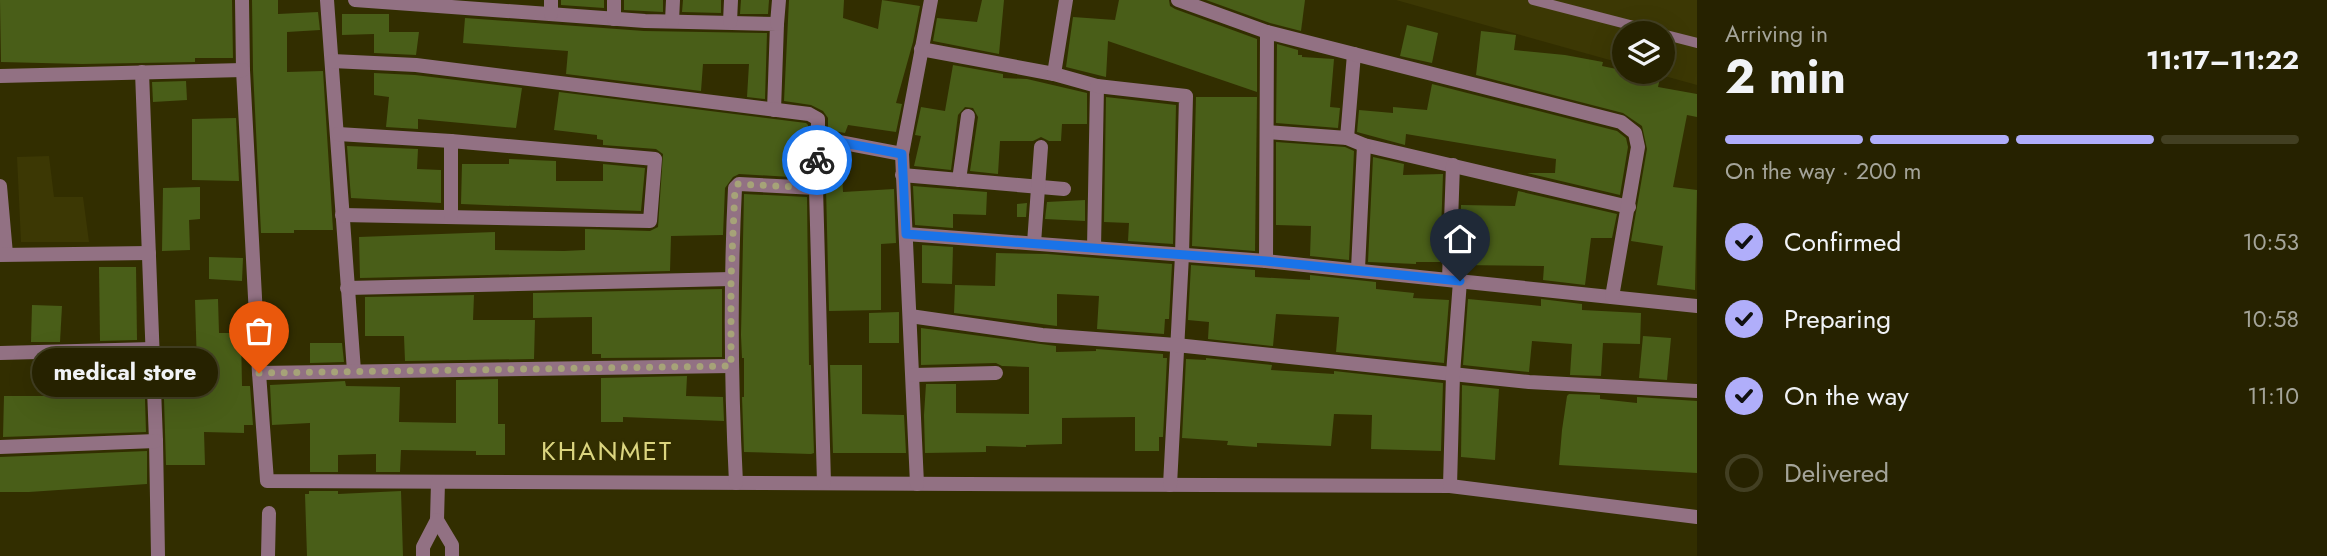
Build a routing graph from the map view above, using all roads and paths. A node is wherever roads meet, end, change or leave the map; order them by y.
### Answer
1 (242, 0) edge
2 (327, 0) edge
3 (355, 0) edge
4 (369, 0) edge
5 (614, 0) edge
6 (673, 0) edge
7 (731, 0) edge
8 (779, 0) edge
9 (931, 0) edge
10 (1066, 0) edge
11 (1178, 0) edge
12 (1533, 0) edge
13 (428, 3) edge
14 (491, 5) edge
15 (551, 7) edge
16 (614, 19) junction
17 (1615, 21) edge
18 (672, 22) junction
19 (730, 22) junction
20 (777, 23) junction
21 (1267, 32) junction
22 (1675, 37) edge
23 (1697, 43) edge
24 (921, 49) junction
25 (1354, 54) junction
26 (332, 61) junction
27 (243, 70) junction
28 (142, 72) junction
29 (1054, 74) junction
30 (0, 76) edge
31 (1097, 86) junction
32 (774, 110) junction
33 (968, 116) dead end
34 (1267, 132) junction
35 (338, 134) junction
36 (818, 138) junction
37 (1348, 138) junction
38 (451, 141) junction
39 (1364, 145) junction
40 (1041, 147) dead end
41 (902, 154) junction
42 (1453, 165) junction
43 (902, 175) junction
44 (959, 180) junction
45 (0, 186) edge
46 (1037, 187) junction
47 (816, 188) junction
48 (1065, 189) dead end
49 (1629, 207) junction
50 (342, 215) junction
51 (451, 216) junction
52 (906, 234) junction
53 (1034, 243) junction
54 (1094, 248) junction
55 (149, 253) junction
56 (3, 254) edge
57 (1182, 255) junction
58 (1266, 261) junction
59 (1359, 270) junction
60 (731, 279) junction
61 (1455, 280) junction
62 (347, 288) junction
63 (1612, 297) junction
64 (1697, 306) edge
65 (910, 316) junction
66 (1176, 345) junction
67 (153, 349) junction
68 (0, 353) edge
69 (731, 366) junction
70 (354, 371) junction
71 (259, 373) junction
72 (996, 373) dead end
73 (1453, 374) junction
74 (914, 375) junction
75 (1697, 391) edge
76 (156, 441) junction
77 (0, 447) edge
78 (438, 482) junction
79 (736, 483) junction
80 (824, 483) junction
81 (918, 484) junction
82 (1170, 485) junction
83 (1450, 486) junction
84 (269, 513) dead end
85 (1697, 517) edge
86 (437, 520) junction
87 (158, 556) edge
88 (268, 556) edge
89 (423, 556) edge
90 (452, 556) edge

1 - 27 street
2 - 26 street
3 - 4 street
4 - 13 street
5 - 16 street
6 - 18 street
7 - 19 street
8 - 20 street
9 - 24 street
10 - 29 street
11 - 21 street
12 - 17 lane
13 - 14 street
14 - 15 street
15 - 16 street
16 - 18 street
18 - 19 street
19 - 20 street
20 - 32 street
21 - 25 street
21 - 34 street
22 - 23 lane
24 - 29 street
24 - 41 street
25 - 37 street
25 - 49 street
26 - 32 street
26 - 35 street
27 - 28 street
27 - 71 street
28 - 30 street
28 - 55 street
29 - 31 street
31 - 54 street
31 - 57 street
32 - 36 street
33 - 44 street
34 - 37 street
34 - 58 street
35 - 38 street
35 - 50 street
36 - 41 street
36 - 47 street
37 - 39 street
38 - 51 street
38 - 51 street
39 - 42 street
39 - 59 street
40 - 46 street
41 - 43 street
42 - 49 street
42 - 61 street
43 - 44 street
43 - 52 street
44 - 46 street
45 - 56 street
46 - 48 street
46 - 53 street
47 - 60 street
47 - 80 street
49 - 63 street
50 - 51 street
50 - 62 street
52 - 53 street
52 - 65 street
53 - 54 street
54 - 57 street
55 - 56 street
55 - 67 street
57 - 58 street
57 - 66 street
58 - 59 street
59 - 61 street
60 - 62 street
60 - 69 street
61 - 63 street
61 - 73 street
62 - 70 street
63 - 64 street
65 - 66 street
65 - 74 street
66 - 73 street
66 - 82 street
67 - 68 street
67 - 76 street
69 - 70 street
69 - 79 street
70 - 71 street
71 - 78 street
72 - 74 street
73 - 75 street
73 - 83 street
74 - 81 street
76 - 77 street
76 - 87 street
78 - 79 street
78 - 86 street
79 - 80 street
80 - 81 street
81 - 82 street
82 - 83 street
83 - 85 street
84 - 88 street
86 - 89 street
86 - 90 street

